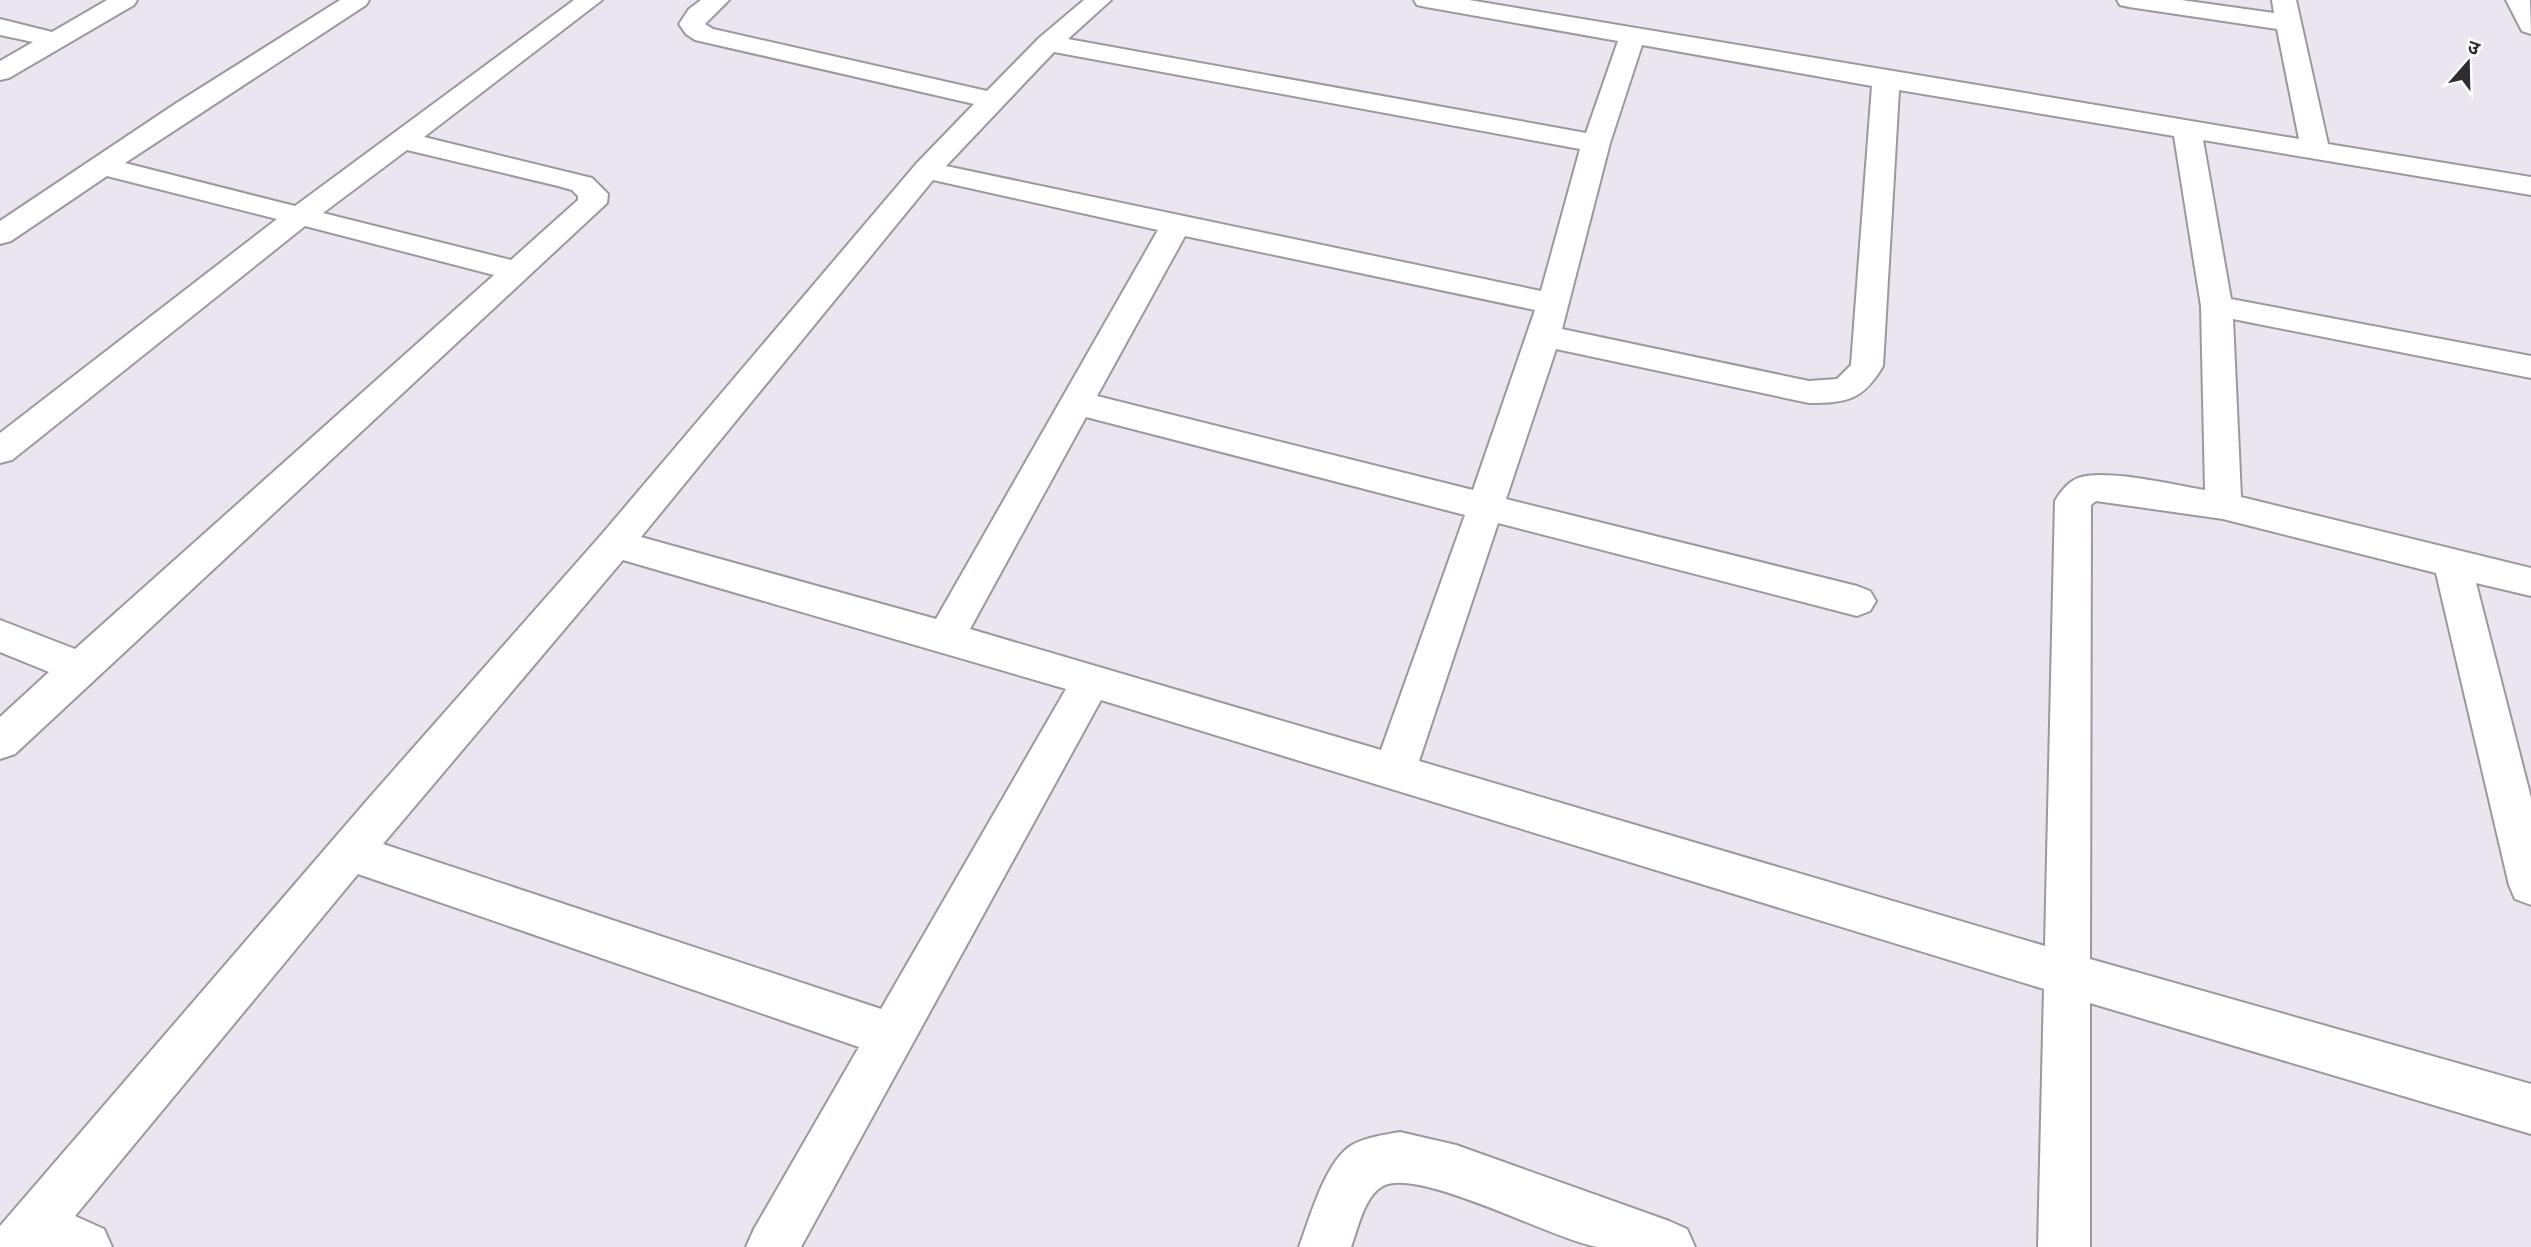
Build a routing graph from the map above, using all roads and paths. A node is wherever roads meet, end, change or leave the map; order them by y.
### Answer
1 (125, 0) edge
2 (356, 0) edge
3 (590, 0) edge
4 (717, 0) edge
5 (1099, 0) edge
6 (1426, 0) edge
7 (2129, 0) edge
8 (2518, 0) edge
9 (2286, 12) edge
10 (2531, 26) edge
11 (0, 27) edge
12 (1632, 37) junction
13 (55, 40) junction
14 (1048, 43) junction
15 (0, 72) edge
16 (1886, 80) junction
17 (990, 100) junction
18 (2188, 129) junction
19 (400, 140) junction
20 (1596, 143) junction
21 (2315, 149) junction
22 (103, 166) junction
23 (926, 170) junction
24 (2531, 186) edge
25 (299, 217) junction
26 (1176, 225) junction
27 (0, 235) edge
28 (517, 271) junction
29 (1552, 303) junction
30 (2217, 306) junction
31 (1544, 336) junction
32 (2531, 367) edge
33 (1077, 403) junction
34 (6, 440) edge
35 (1485, 506) junction
36 (2223, 506) junction
37 (614, 544) junction
38 (2453, 564) junction
39 (2531, 582) edge
40 (1857, 601) dead end
41 (0, 635) edge
42 (946, 637) junction
43 (80, 668) junction
44 (1091, 682) junction
45 (0, 742) edge
46 (1394, 774) junction
47 (350, 852) junction
48 (2531, 885) edge
49 (2068, 975) junction
50 (891, 1035) junction
51 (2531, 1109) edge
52 (25, 1236) edge
53 (86, 1247) edge
54 (772, 1247) edge
55 (1325, 1247) edge
56 (1669, 1247) edge
57 (2064, 1247) edge

1 - 13 street
2 - 22 street
3 - 19 street
4 - 17 street
5 - 14 street
6 - 12 street
7 - 9 street
8 - 10 street
9 - 21 street
11 - 13 street
12 - 16 street
12 - 20 street
13 - 15 street
14 - 17 street
14 - 20 street
16 - 18 street
16 - 31 street
17 - 23 street
18 - 21 street
18 - 30 street
19 - 25 street
19 - 28 street
20 - 29 street
21 - 24 street
22 - 25 street
22 - 27 street
23 - 26 street
23 - 37 street
25 - 28 street
25 - 34 street
26 - 29 street
26 - 33 street
28 - 43 street
29 - 31 street
30 - 32 street
30 - 36 street
31 - 35 street
33 - 35 street
33 - 42 street
35 - 40 street
35 - 46 street
36 - 38 street
36 - 49 street
37 - 42 street
37 - 47 street
38 - 39 street
38 - 48 street
41 - 43 street
42 - 44 street
43 - 45 street
44 - 46 street
44 - 50 street
46 - 49 street
47 - 50 street
47 - 52 street
49 - 51 street
49 - 57 street
50 - 54 street
52 - 53 street
55 - 56 street

